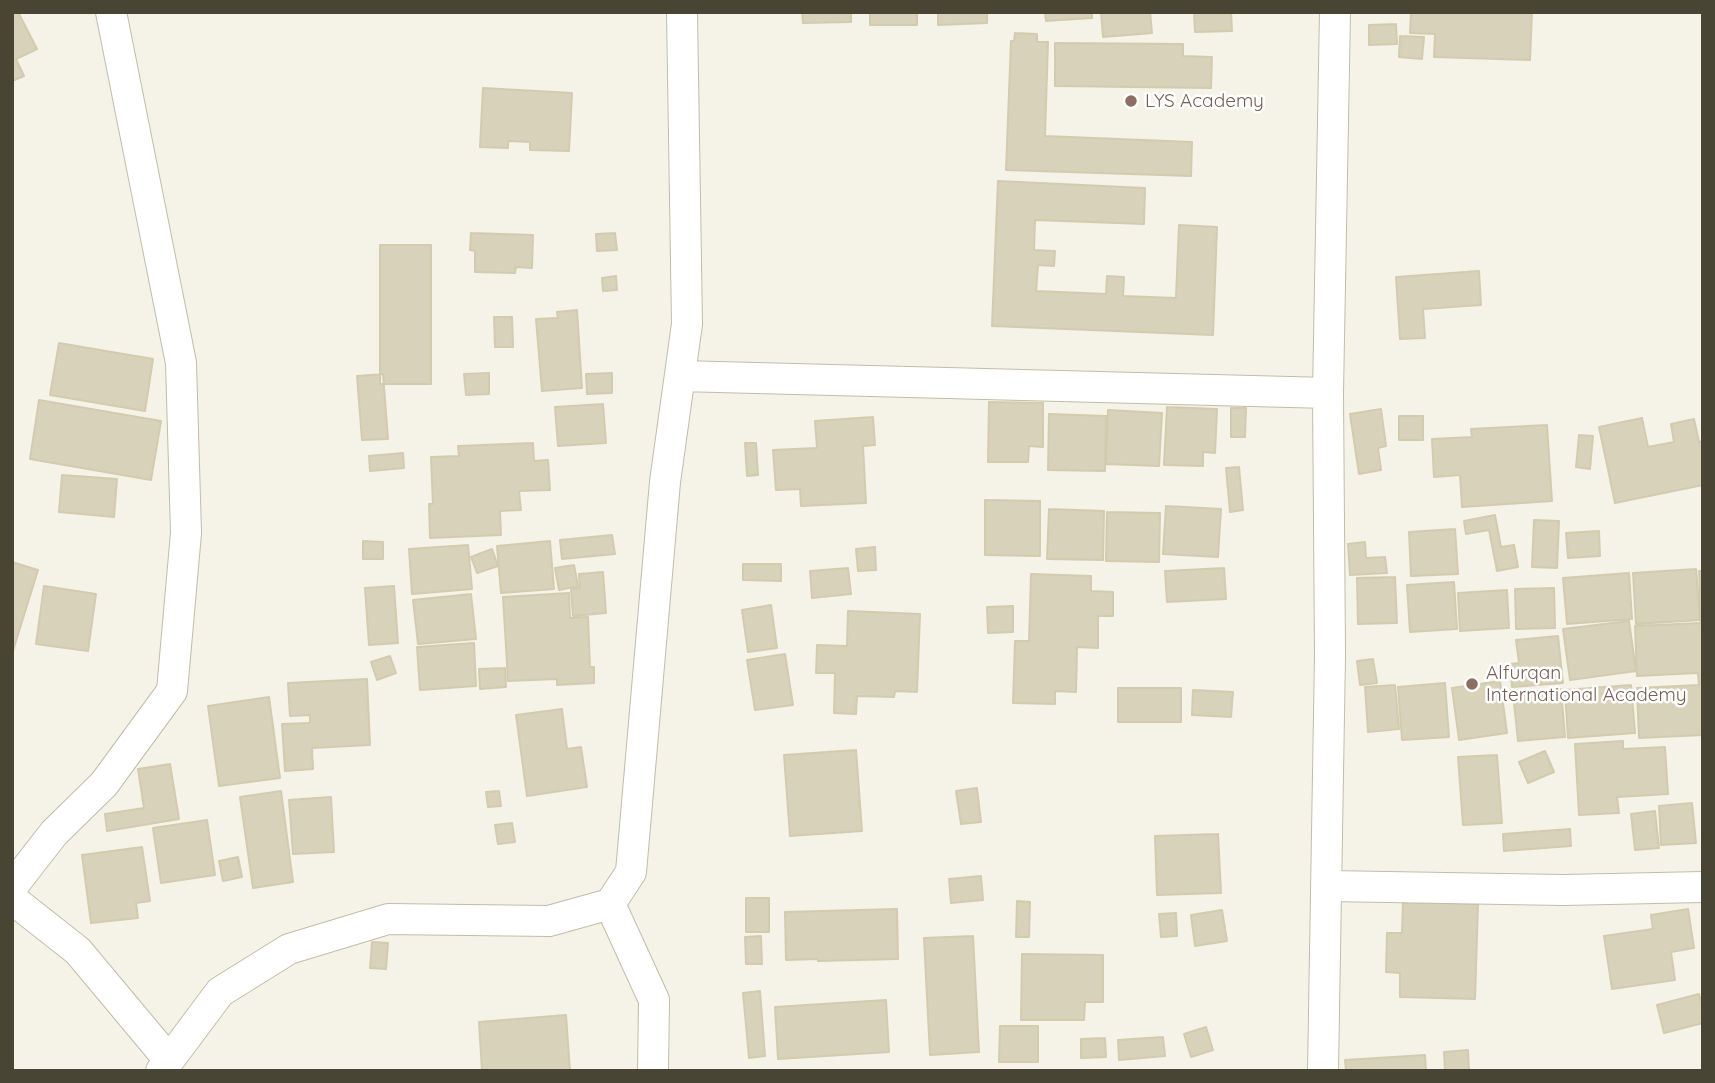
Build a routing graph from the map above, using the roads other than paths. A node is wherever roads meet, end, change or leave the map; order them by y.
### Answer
1 (111, 12) edge
2 (682, 12) edge
3 (1335, 12) edge
4 (680, 376) junction
5 (1328, 393) junction
6 (1328, 886) junction
7 (12, 887) edge
8 (1703, 887) edge
9 (12, 899) edge
10 (610, 904) junction
11 (165, 1065) edge
12 (653, 1071) edge
13 (1323, 1071) edge

1 - 7 street
2 - 4 street
3 - 5 street
4 - 5 street
4 - 10 street
5 - 6 street
6 - 8 street
6 - 13 street
9 - 11 street
10 - 11 street
10 - 12 street

